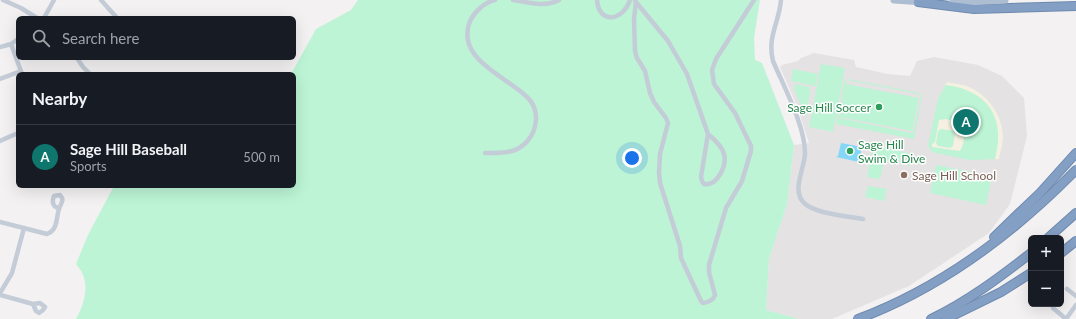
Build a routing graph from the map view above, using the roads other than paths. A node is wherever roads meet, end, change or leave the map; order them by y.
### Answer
1 (3, 0) edge
2 (54, 0) edge
3 (101, 0) edge
4 (495, 0) edge
5 (514, 0) edge
6 (558, 0) edge
7 (597, 0) edge
8 (630, 0) edge
9 (754, 0) edge
10 (781, 0) edge
11 (894, 0) edge
12 (1005, 0) edge
13 (635, 1) edge
14 (918, 2) junction
15 (1076, 6) edge
16 (34, 16) edge
17 (45, 16) edge
18 (115, 16) edge
19 (16, 40) edge
20 (11, 44) junction
21 (0, 47) edge
22 (16, 58) edge
23 (17, 60) edge
24 (78, 60) edge
25 (21, 72) edge
26 (88, 72) edge
27 (16, 74) edge
28 (0, 79) edge
29 (16, 133) edge
30 (708, 134) junction
31 (0, 141) edge
32 (485, 153) dead end
33 (1076, 153) edge
34 (1076, 170) edge
35 (59, 208) dead end
36 (1076, 213) edge
37 (863, 219) dead end
38 (0, 222) edge
39 (24, 228) junction
40 (1051, 235) edge
41 (1076, 241) edge
42 (983, 250) junction
43 (1064, 251) edge
44 (1028, 255) edge
45 (1028, 275) edge
46 (1067, 289) dead end
47 (0, 294) edge
48 (1076, 296) edge
49 (33, 304) dead end
50 (1076, 305) edge
51 (1053, 308) dead end
52 (858, 319) edge
53 (931, 319) edge
54 (946, 319) edge
55 (1066, 319) edge

1 - 16 street
2 - 17 street
3 - 18 street
4 - 32 street
5 - 6 street
7 - 8 street
9 - 13 street
10 - 37 street
11 - 14 main road
12 - 14 main road
13 - 30 street
14 - 15 highway
19 - 20 street
20 - 21 street
20 - 22 street
23 - 25 street
24 - 26 street
27 - 28 street
29 - 31 street
30 - 30 street
33 - 42 highway
34 - 42 highway
35 - 39 street
36 - 40 highway
38 - 39 street
39 - 47 street
41 - 43 highway
42 - 52 highway
44 - 53 highway
45 - 54 highway
46 - 48 street
47 - 49 street
50 - 55 street
51 - 55 street

